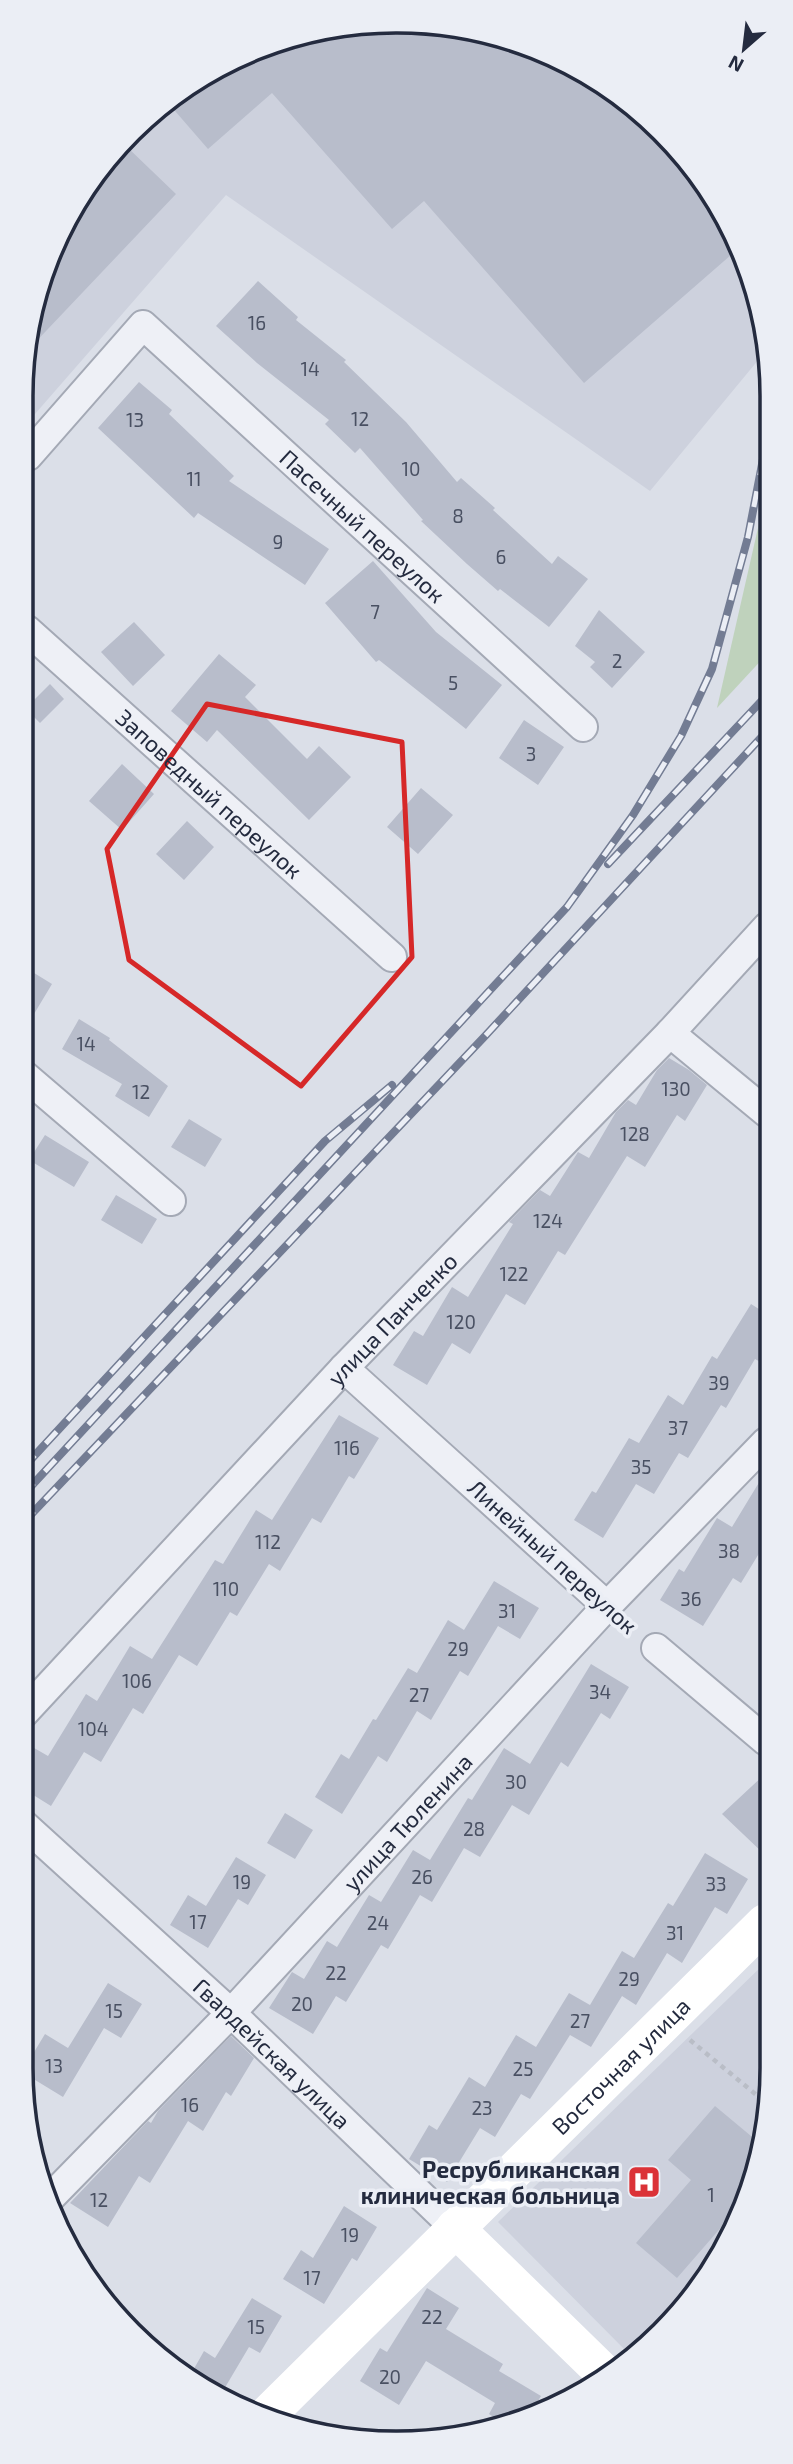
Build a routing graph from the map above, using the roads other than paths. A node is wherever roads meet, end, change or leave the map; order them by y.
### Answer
1 (33, 450) edge
2 (33, 635) edge
3 (583, 727) dead end
4 (760, 935) edge
5 (392, 957) dead end
6 (670, 1033) junction
7 (33, 1083) edge
8 (760, 1107) edge
9 (171, 1201) dead end
10 (344, 1368) junction
11 (760, 1448) edge
12 (607, 1606) junction
13 (656, 1648) dead end
14 (33, 1703) edge
15 (760, 1736) edge
16 (33, 1833) edge
17 (760, 1928) edge
18 (231, 2012) junction
19 (56, 2192) edge
20 (455, 2228) junction
21 (600, 2369) edge
22 (273, 2409) edge

1 - 3 street, Пасечный переулок
2 - 5 street, Заповедный переулок
4 - 6 street, улица Панченко
6 - 8 street
6 - 10 street, улица Панченко
7 - 9 street
10 - 12 street, Линейный переулок
10 - 14 street, улица Панченко
11 - 12 street, улица Тюленина
12 - 18 street, улица Тюленина
13 - 15 street, Линейный переулок
16 - 18 street, Гвардейская улица
17 - 20 street, Восточная улица
18 - 19 street, улица Тюленина
18 - 20 street, Гвардейская улица
20 - 21 street, Гвардейская улица
20 - 22 street, Восточная улица

